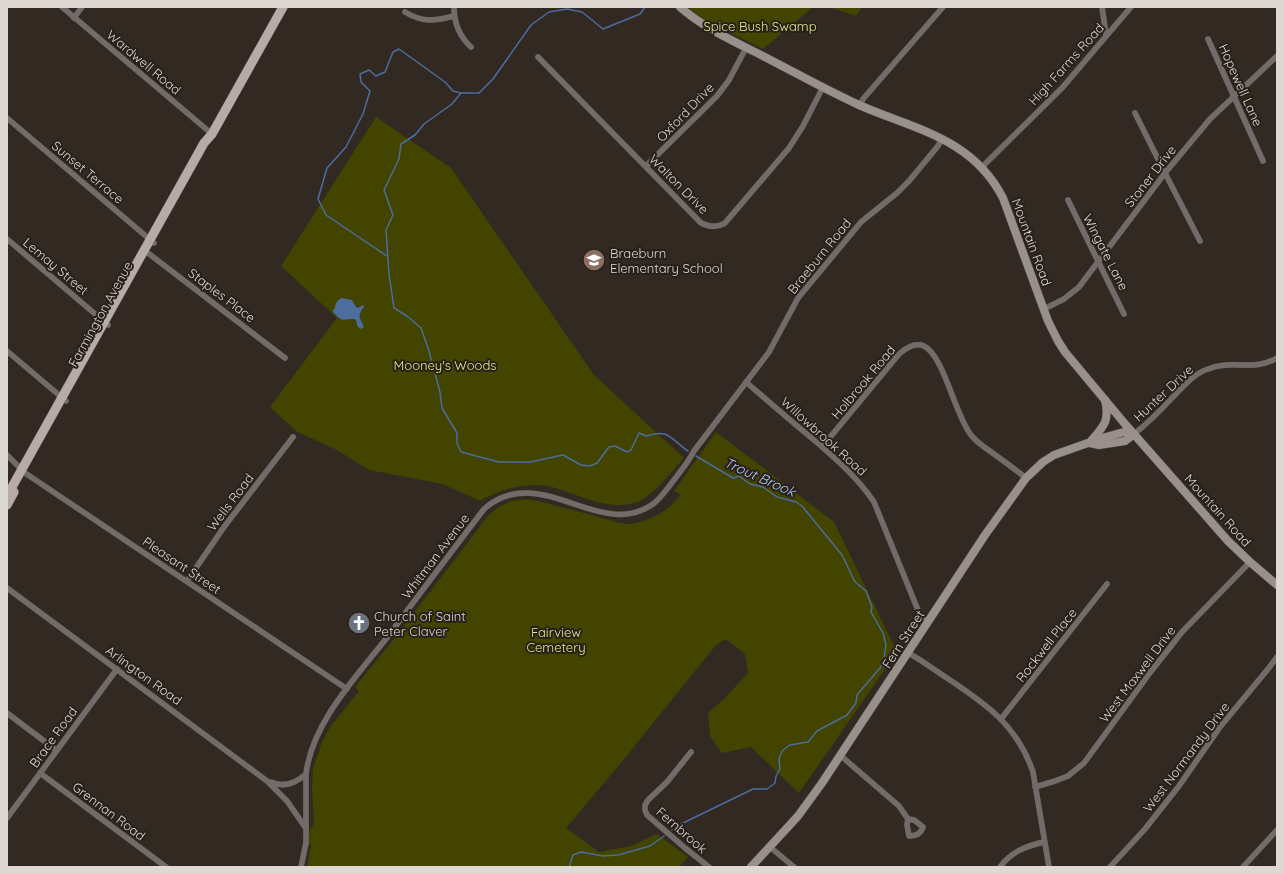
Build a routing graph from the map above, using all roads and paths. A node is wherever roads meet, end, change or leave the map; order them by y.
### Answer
1 (62, 7) edge
2 (82, 7) edge
3 (283, 7) edge
4 (454, 7) edge
5 (680, 7) edge
6 (943, 7) edge
7 (1102, 7) edge
8 (1131, 7) edge
9 (405, 12) dead end
10 (454, 16) junction
11 (74, 18) junction
12 (1106, 35) junction
13 (1208, 40) dead end
14 (472, 47) dead end
15 (746, 48) junction
16 (1277, 56) edge
17 (538, 57) dead end
18 (823, 88) junction
19 (1233, 96) junction
20 (860, 105) junction
21 (1135, 112) dead end
22 (7, 118) edge
23 (212, 134) junction
24 (942, 138) junction
25 (1263, 162) dead end
26 (646, 166) junction
27 (982, 167) junction
28 (1165, 173) junction
29 (1068, 200) dead end
30 (7, 239) edge
31 (152, 241) junction
32 (1200, 241) dead end
33 (146, 252) junction
34 (1098, 262) junction
35 (1044, 310) junction
36 (1124, 314) dead end
37 (106, 323) junction
38 (7, 351) edge
39 (285, 358) dead end
40 (1277, 358) edge
41 (746, 382) junction
42 (64, 399) junction
43 (1104, 400) junction
44 (1134, 434) junction
45 (293, 437) dead end
46 (1089, 443) junction
47 (822, 447) junction
48 (7, 455) edge
49 (689, 461) joint
50 (24, 471) junction
51 (1026, 478) junction
52 (7, 496) edge
53 (7, 505) edge
54 (1250, 562) junction
55 (187, 582) junction
56 (1276, 582) edge
57 (1107, 584) dead end
58 (7, 588) edge
59 (928, 622) junction
60 (908, 653) junction
61 (1277, 657) edge
62 (117, 669) junction
63 (347, 689) junction
64 (7, 713) edge
65 (1001, 719) junction
66 (56, 750) junction
67 (691, 752) dead end
68 (840, 756) junction
69 (40, 773) junction
70 (306, 774) junction
71 (267, 780) junction
72 (1035, 787) junction
73 (7, 818) edge
74 (908, 819) dead end
75 (306, 828) junction
76 (1277, 830) edge
77 (1044, 842) junction
78 (770, 847) junction
79 (166, 867) edge
80 (301, 867) edge
81 (710, 867) edge
82 (751, 867) edge
83 (794, 867) edge
84 (1000, 867) edge
85 (1048, 867) edge
86 (1110, 867) edge
87 (1243, 867) edge

1 - 11 street, Wardwell Road
2 - 11 street
3 - 23 main road, Farmington Avenue
4 - 10 street
5 - 15 main road, Mountain Road
6 - 20 street
7 - 12 street
8 - 12 street, High Farms Road
9 - 10 street
10 - 14 street
11 - 23 street, Wardwell Road
12 - 27 street, High Farms Road
13 - 19 street, Hopewell Lane
15 - 18 main road, Mountain Road
15 - 26 street, Oxford Drive
16 - 19 street, Stoner Drive
17 - 26 street, Walton Drive
18 - 20 main road, Mountain Road
18 - 26 street, Walton Drive
19 - 25 street, Hopewell Lane
19 - 28 street, Stoner Drive
20 - 24 main road, Mountain Road
21 - 28 street
22 - 31 street, Sunset Terrace
23 - 31 main road, Farmington Avenue
24 - 27 main road, Mountain Road
24 - 41 street, Braeburn Road
27 - 35 main road, Mountain Road
28 - 32 street
28 - 34 street, Stoner Drive
29 - 34 street, Wingate Lane
30 - 37 street, Lemay Street
31 - 33 main road, Farmington Avenue
33 - 37 main road, Farmington Avenue
33 - 39 street, Staples Place
34 - 35 street, Stoner Drive
34 - 36 street, Wingate Lane
35 - 43 main road, Mountain Road
37 - 42 main road, Farmington Avenue
38 - 42 street
40 - 44 street, Hunter Drive
41 - 47 street, Willowbrook Road
41 - 49 street, Braeburn Road
42 - 50 main road, Farmington Avenue
43 - 44 main road, Mountain Road
43 - 46 main road
44 - 46 main road, Fern Street
44 - 54 main road, Mountain Road
45 - 55 street, Wells Road
46 - 51 main road, Fern Street
47 - 51 street, Holbrook Road
47 - 59 street, Willowbrook Road
48 - 50 street, Pleasant Street
49 - 63 street, Whitman Avenue
50 - 52 main road, Farmington Avenue
50 - 53 main road, Farmington Avenue
50 - 55 street, Pleasant Street
51 - 59 main road, Fern Street
54 - 56 main road, Mountain Road
54 - 72 street, West Maxwell Drive
55 - 63 street, Pleasant Street
57 - 65 street, Rockwell Place
58 - 62 street, Arlington Road
59 - 60 main road, Fern Street
60 - 65 street
60 - 68 main road, Fern Street
61 - 86 street, West Normandy Drive
62 - 66 street, Brace Road
62 - 71 street, Arlington Road
63 - 70 street, Whitman Avenue
64 - 66 street
65 - 72 street
66 - 69 street, Brace Road
67 - 81 street, Fernbrook
68 - 74 street
68 - 78 main road, Fern Street
69 - 73 street, Brace Road
69 - 79 street, Grennan Road
70 - 71 street, Arlington Road
70 - 75 street, Whitman Avenue
71 - 75 street, Arlington Road
72 - 77 street
75 - 80 street, Whitman Avenue
76 - 87 street
77 - 84 street
77 - 85 street
78 - 82 main road, Fern Street
78 - 83 street

